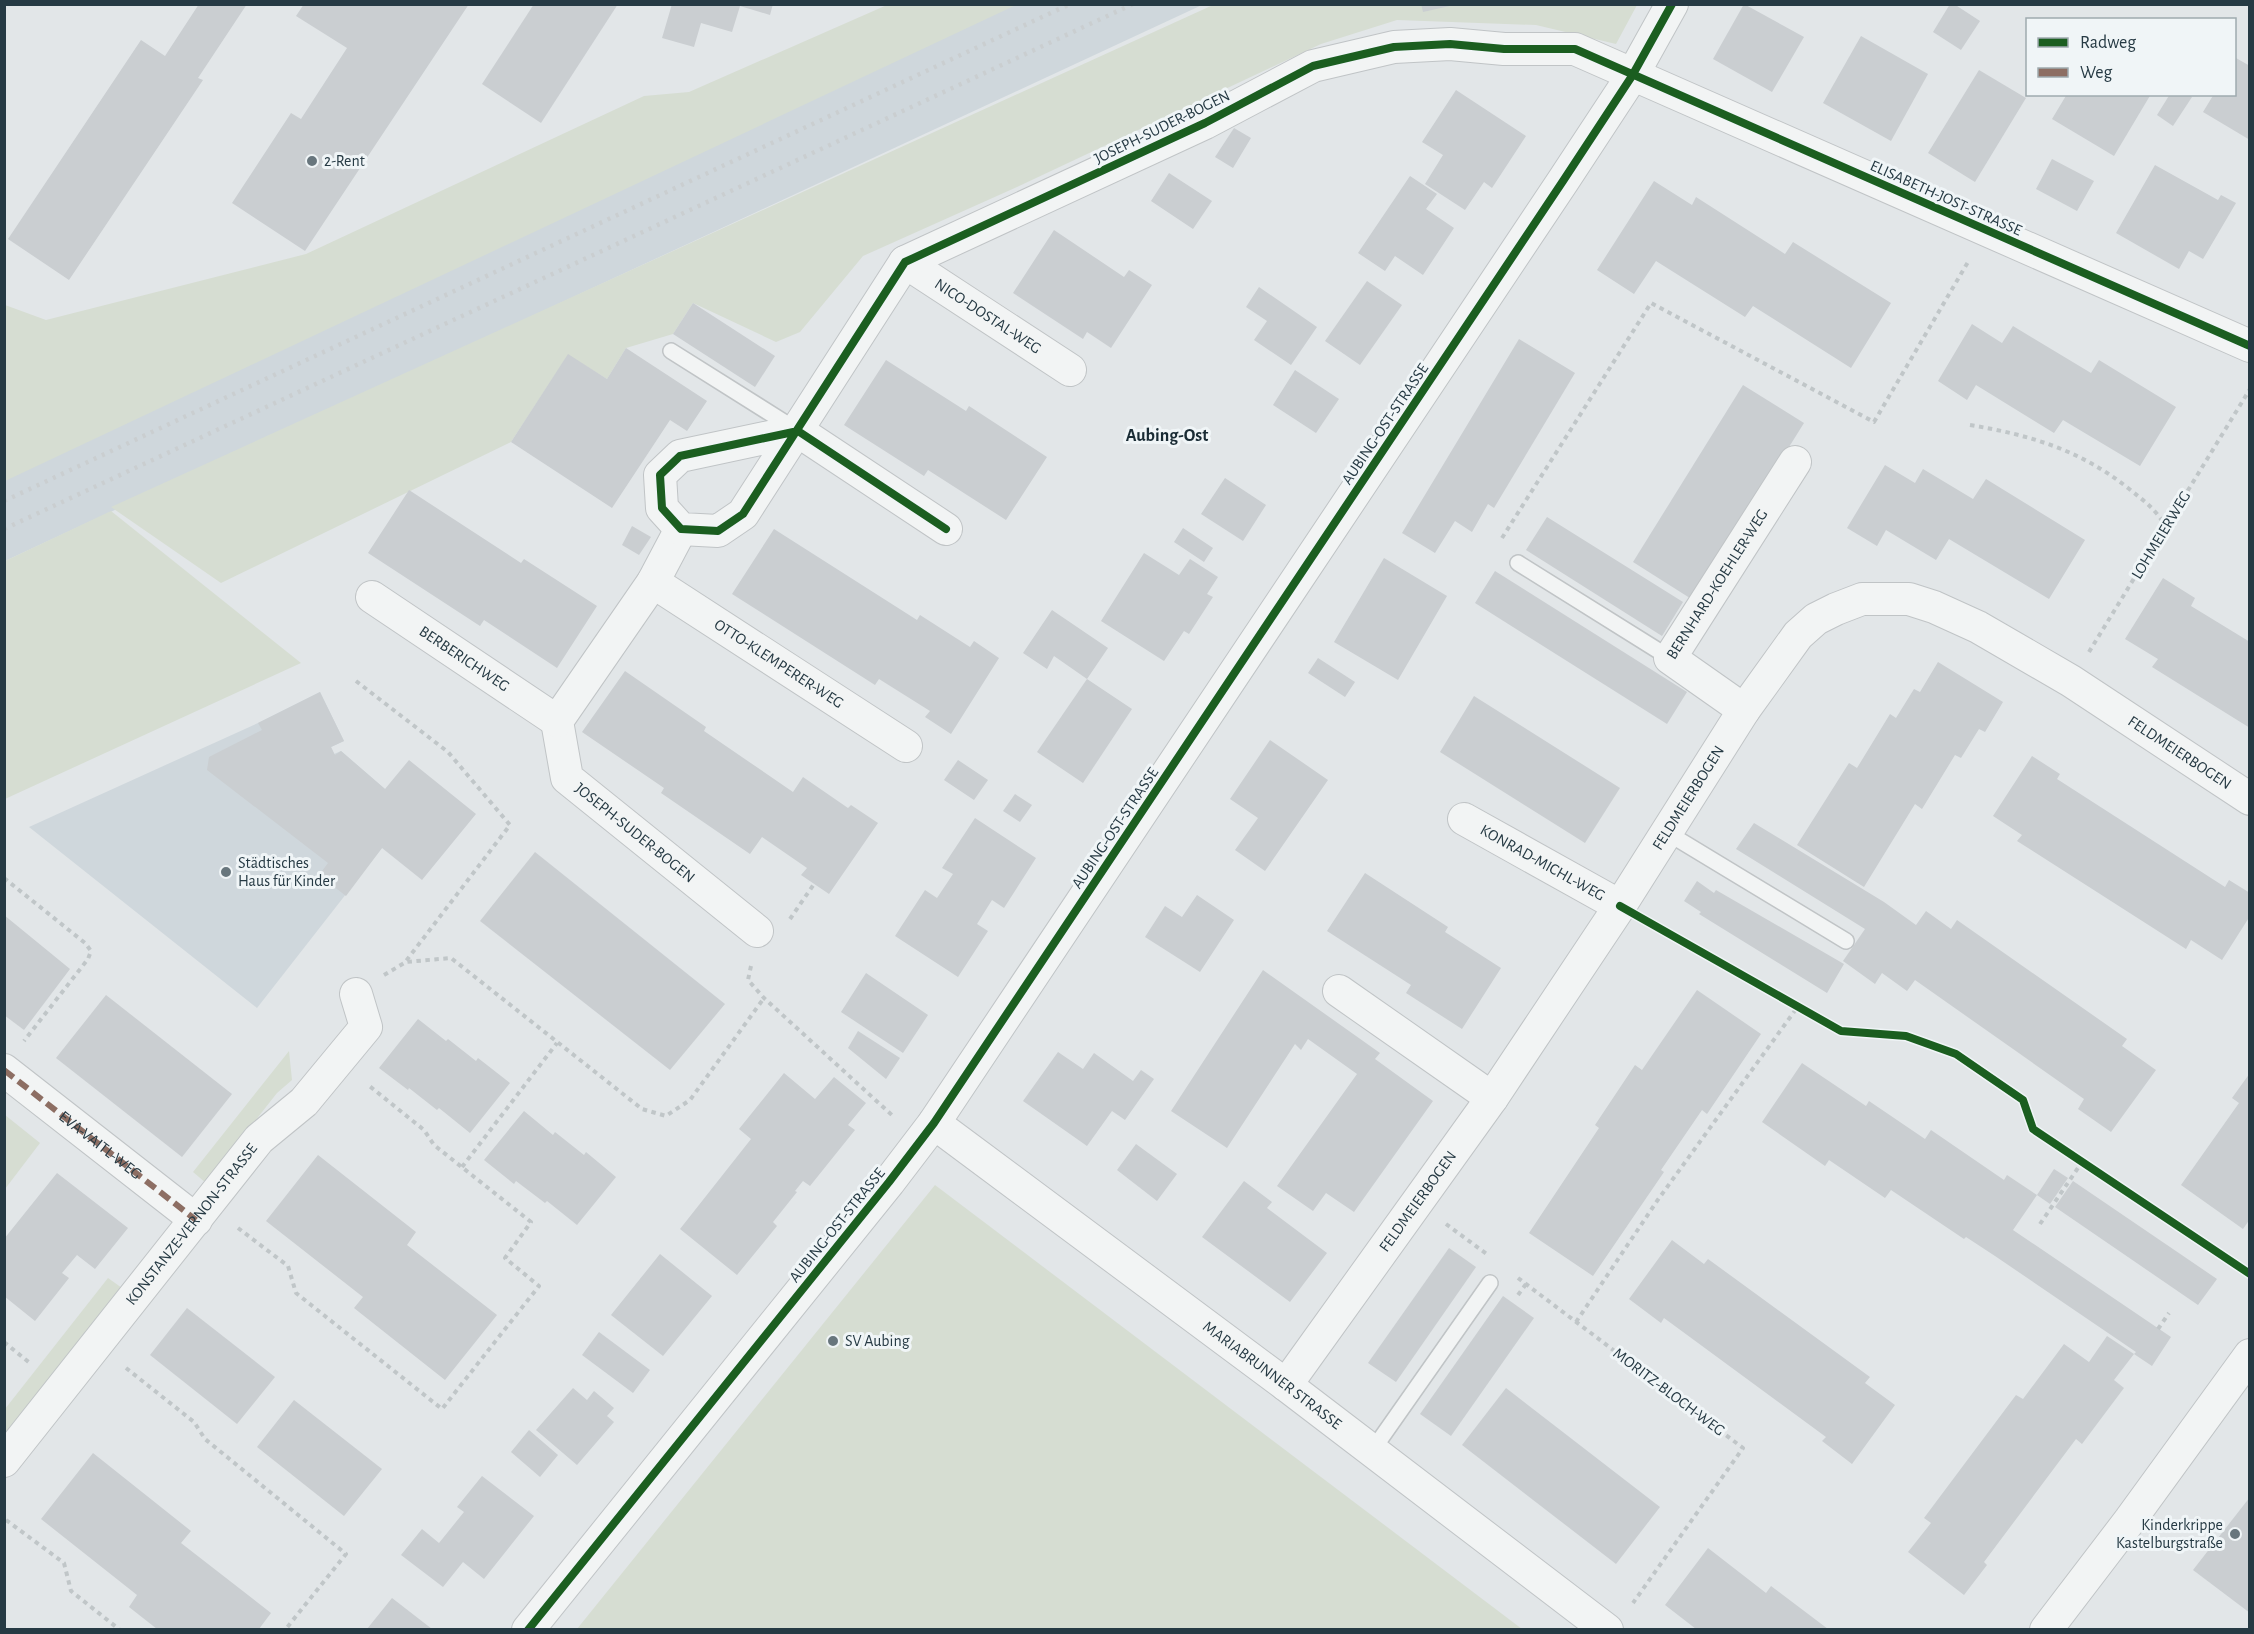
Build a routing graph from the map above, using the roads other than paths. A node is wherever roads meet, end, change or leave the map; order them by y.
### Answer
1 (1672, 4) edge
2 (1632, 76) junction
3 (905, 262) junction
4 (2250, 346) edge
5 (671, 351) dead end
6 (1070, 370) dead end
7 (798, 431) junction
8 (1795, 462) dead end
9 (681, 529) junction
10 (946, 529) dead end
11 (1518, 563) road end
12 (654, 582) junction
13 (372, 597) dead end
14 (1670, 658) junction
15 (1744, 710) junction
16 (557, 721) junction
17 (906, 746) dead end
18 (2250, 799) edge
19 (1464, 819) dead end
20 (1666, 832) junction
21 (1620, 906) junction
22 (757, 931) dead end
23 (1846, 941) dead end
24 (1339, 991) dead end
25 (356, 994) road end
26 (11, 1058) edge
27 (1492, 1098) junction
28 (927, 1132) junction
29 (196, 1220) junction
30 (1490, 1283) dead end
31 (2250, 1355) edge
32 (1286, 1385) junction
33 (1372, 1451) junction
34 (4, 1461) edge
35 (1617, 1620) edge
36 (528, 1629) edge
37 (2046, 1629) edge

1 - 2 street, AUBING-OST-STRASSE
2 - 3 street, JOSEPH-SUDER-BOGEN
2 - 4 street, ELISABETH-JOST-STRASSE
2 - 28 street, AUBING-OST-STRASSE
3 - 6 street, NICO-DOSTAL-WEG
3 - 7 street
5 - 7 lane
7 - 9 street
7 - 9 street
7 - 10 street
8 - 14 street, BERNHARD-KOEHLER-WEG
9 - 12 street
11 - 14 lane
12 - 16 street
12 - 17 street, OTTO-KLEMPERER-WEG
13 - 16 street, BERBERICHWEG
14 - 15 street, BERNHARD-KOEHLER-WEG
15 - 18 street, FELDMEIERBOGEN
15 - 20 street, FELDMEIERBOGEN
16 - 22 street, JOSEPH-SUDER-BOGEN
19 - 21 street, KONRAD-MICHL-WEG
20 - 21 street, FELDMEIERBOGEN
20 - 23 lane
21 - 27 street, FELDMEIERBOGEN
24 - 27 street
25 - 29 street, KONSTANZE-VERNON-STRASSE
26 - 29 street, EVA-VAITL-WEG
27 - 32 street, FELDMEIERBOGEN
28 - 32 street, MARIABRUNNER STRASSE
28 - 36 street, AUBING-OST-STRASSE
29 - 34 street, KONSTANZE-VERNON-STRASSE
30 - 33 lane
31 - 37 street
32 - 33 street, MARIABRUNNER STRASSE
33 - 35 street, MARIABRUNNER STRASSE

